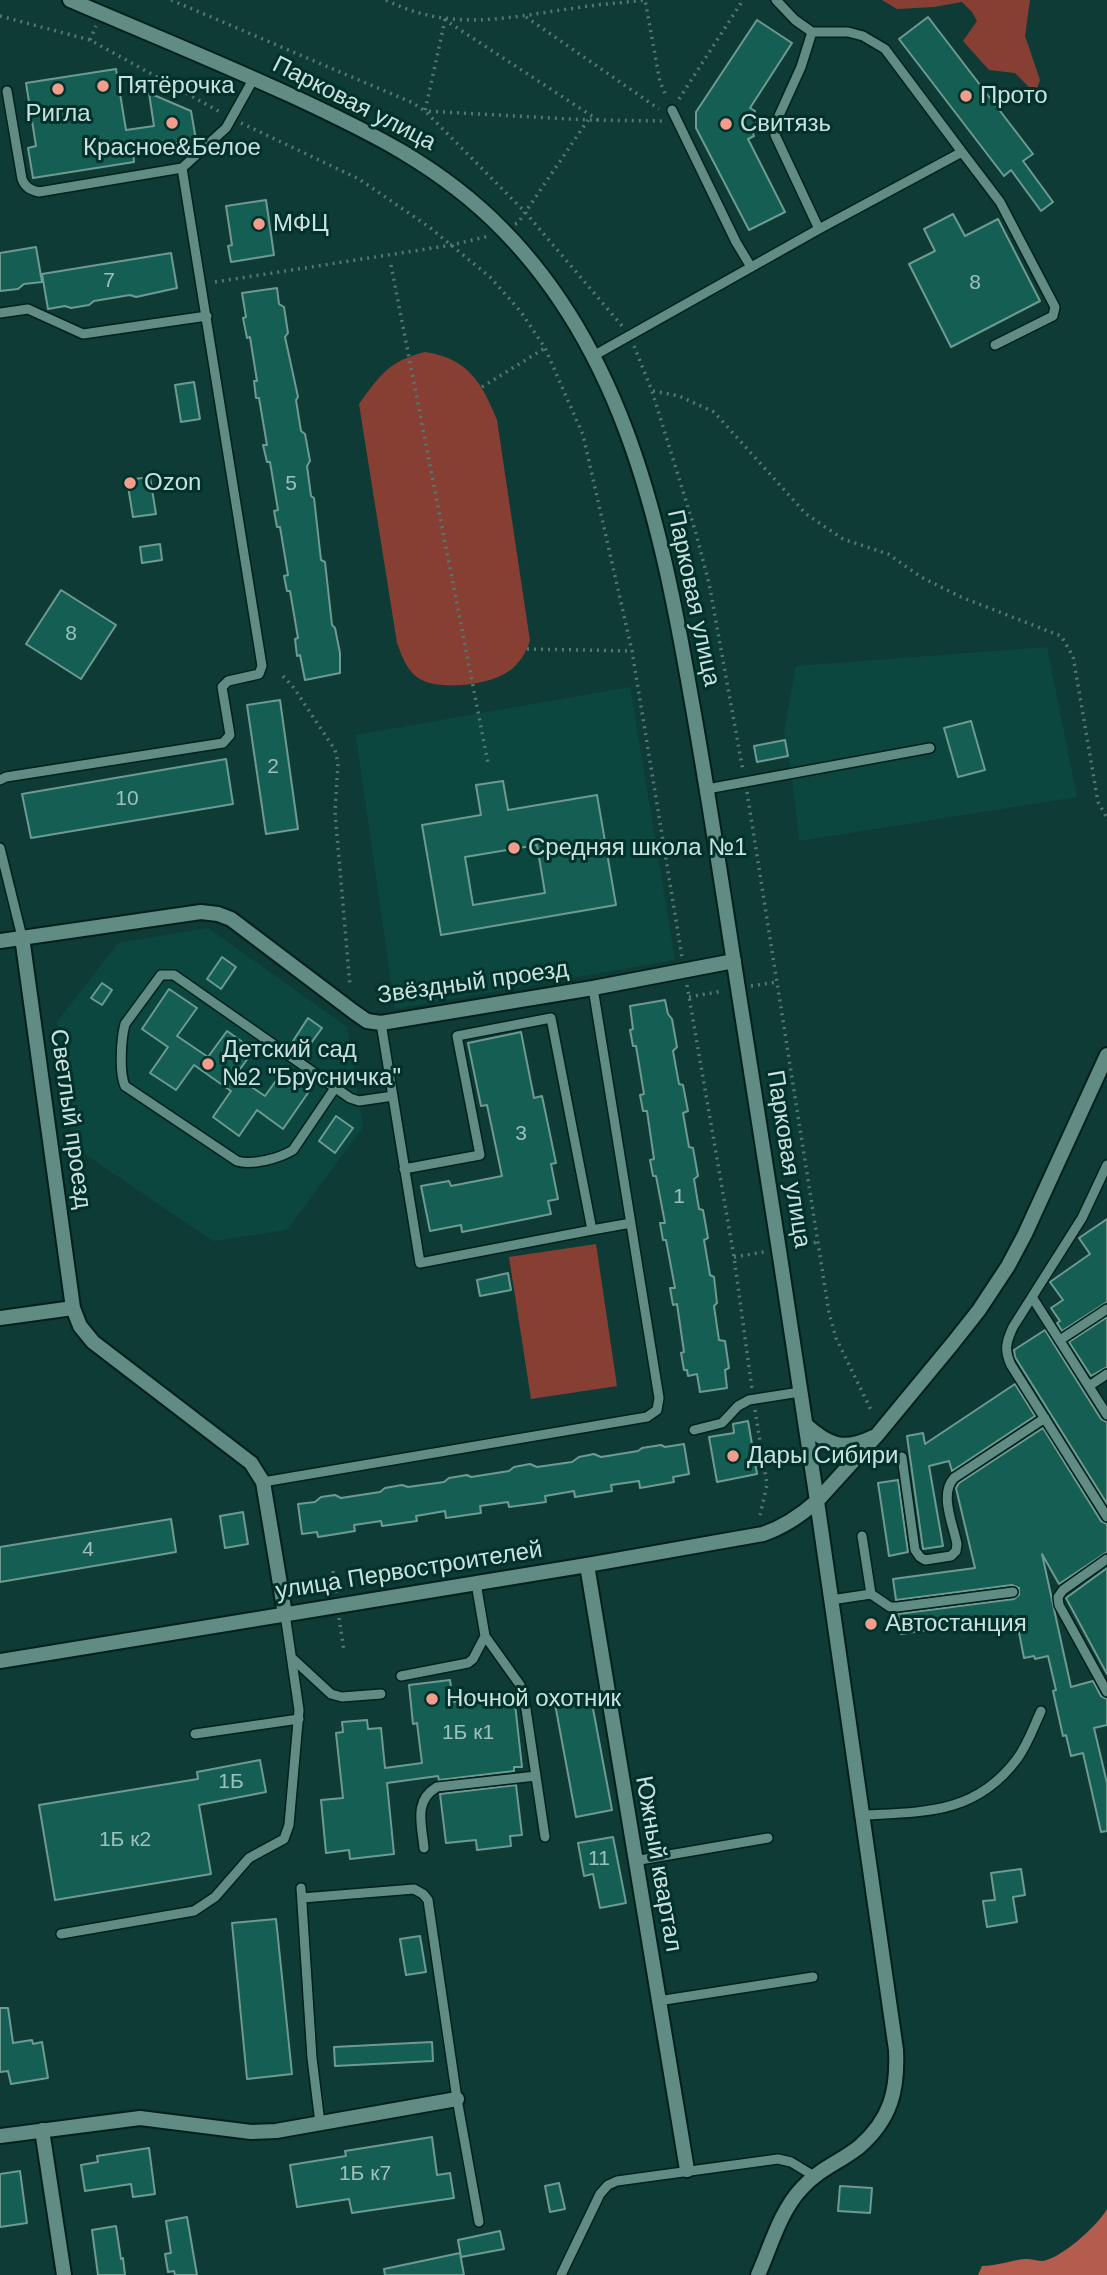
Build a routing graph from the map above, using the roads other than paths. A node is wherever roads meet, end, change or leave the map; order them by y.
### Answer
1 (69, 0) edge
2 (776, 0) edge
3 (812, 32) junction
4 (254, 78) junction
5 (7, 92) dead end
6 (672, 110) road end
7 (962, 152) junction
8 (182, 168) junction
9 (819, 229) junction
10 (751, 267) junction
11 (0, 313) edge
12 (207, 316) junction
13 (995, 345) dead end
14 (594, 355) junction
15 (930, 748) dead end
16 (0, 780) edge
17 (707, 789) junction
18 (0, 848) edge
19 (22, 937) junction
20 (0, 941) edge
21 (734, 961) junction
22 (593, 988) junction
23 (381, 1023) junction
24 (1107, 1055) edge
25 (335, 1088) junction
26 (393, 1096) junction
27 (1107, 1165) edge
28 (404, 1169) junction
29 (631, 1223) junction
30 (592, 1230) junction
31 (1032, 1297) junction
32 (73, 1308) junction
33 (1107, 1309) edge
34 (0, 1318) edge
35 (1060, 1340) junction
36 (1107, 1374) edge
37 (1088, 1386) junction
38 (800, 1392) junction
39 (1107, 1415) edge
40 (1045, 1418) junction
41 (806, 1425) junction
42 (694, 1430) dead end
43 (877, 1435) junction
44 (902, 1457) dead end
45 (263, 1482) junction
46 (817, 1502) junction
47 (1107, 1517) edge
48 (862, 1536) dead end
49 (1107, 1559) edge
50 (587, 1565) junction
51 (476, 1583) junction
52 (1013, 1592) dead end
53 (870, 1594) junction
54 (831, 1600) junction
55 (285, 1614) junction
56 (485, 1636) junction
57 (292, 1658) junction
58 (0, 1661) edge
59 (401, 1676) dead end
60 (1107, 1692) edge
61 (381, 1694) dead end
62 (1041, 1711) dead end
63 (299, 1719) junction
64 (195, 1734) dead end
65 (536, 1776) junction
66 (863, 1815) junction
67 (545, 1837) dead end
68 (768, 1838) dead end
69 (424, 1848) dead end
70 (634, 1861) junction
71 (61, 1934) dead end
72 (813, 1977) dead end
73 (658, 2001) junction
74 (457, 2099) junction
75 (320, 2123) junction
76 (42, 2130) junction
77 (0, 2136) edge
78 (687, 2170) junction
79 (814, 2176) junction
80 (479, 2222) dead end
81 (64, 2275) edge
82 (561, 2275) edge
83 (758, 2275) edge

1 - 4 street, Парковая улица
2 - 3 lane
3 - 7 lane
3 - 9 lane
4 - 8 lane
4 - 14 street, Парковая улица
5 - 8 lane
6 - 10 lane
7 - 9 lane
7 - 13 lane
8 - 12 lane
9 - 10 lane
10 - 14 lane
11 - 12 lane
12 - 16 lane
14 - 17 street, Парковая улица
15 - 17 lane
17 - 21 street, Парковая улица
18 - 19 lane
19 - 20 street, Звёздный проезд
19 - 23 street, Звёздный проезд
19 - 32 street, Светлый проезд
21 - 22 street, Звёздный проезд
21 - 38 street, Парковая улица
22 - 23 street, Звёздный проезд
22 - 29 lane
23 - 26 lane
24 - 43 street, улица Первостроителей
25 - 25 lane
25 - 26 lane
26 - 28 lane
27 - 31 lane
28 - 30 lane
28 - 30 lane
29 - 30 lane
29 - 45 lane
31 - 35 lane
31 - 40 lane
32 - 34 street
32 - 45 street
33 - 35 lane
35 - 37 lane
36 - 37 lane
37 - 39 lane
38 - 41 street, Парковая улица
38 - 42 lane
40 - 44 lane
40 - 47 lane
41 - 43 street
41 - 46 street, Парковая улица
43 - 46 street, улица Первостроителей
45 - 55 street
46 - 50 street, улица Первостроителей
46 - 54 street, Парковая улица
48 - 53 lane
49 - 60 lane
50 - 51 street, улица Первостроителей
50 - 70 street, Южный квартал
51 - 55 street, улица Первостроителей
51 - 56 lane
52 - 53 lane
53 - 54 lane
54 - 66 street, Парковая улица
55 - 57 lane
55 - 58 street, улица Первостроителей
56 - 59 lane
56 - 65 lane
57 - 61 lane
57 - 63 lane
62 - 66 lane
63 - 64 lane
63 - 71 lane
65 - 67 lane
65 - 69 lane
66 - 79 street, Парковая улица
68 - 70 lane
70 - 73 street, Южный квартал
72 - 73 lane
73 - 78 street, Южный квартал
74 - 75 street
74 - 75 lane
74 - 80 lane
75 - 76 street
76 - 77 street
76 - 81 street
78 - 79 lane
78 - 82 lane
79 - 83 street, Парковая улица

